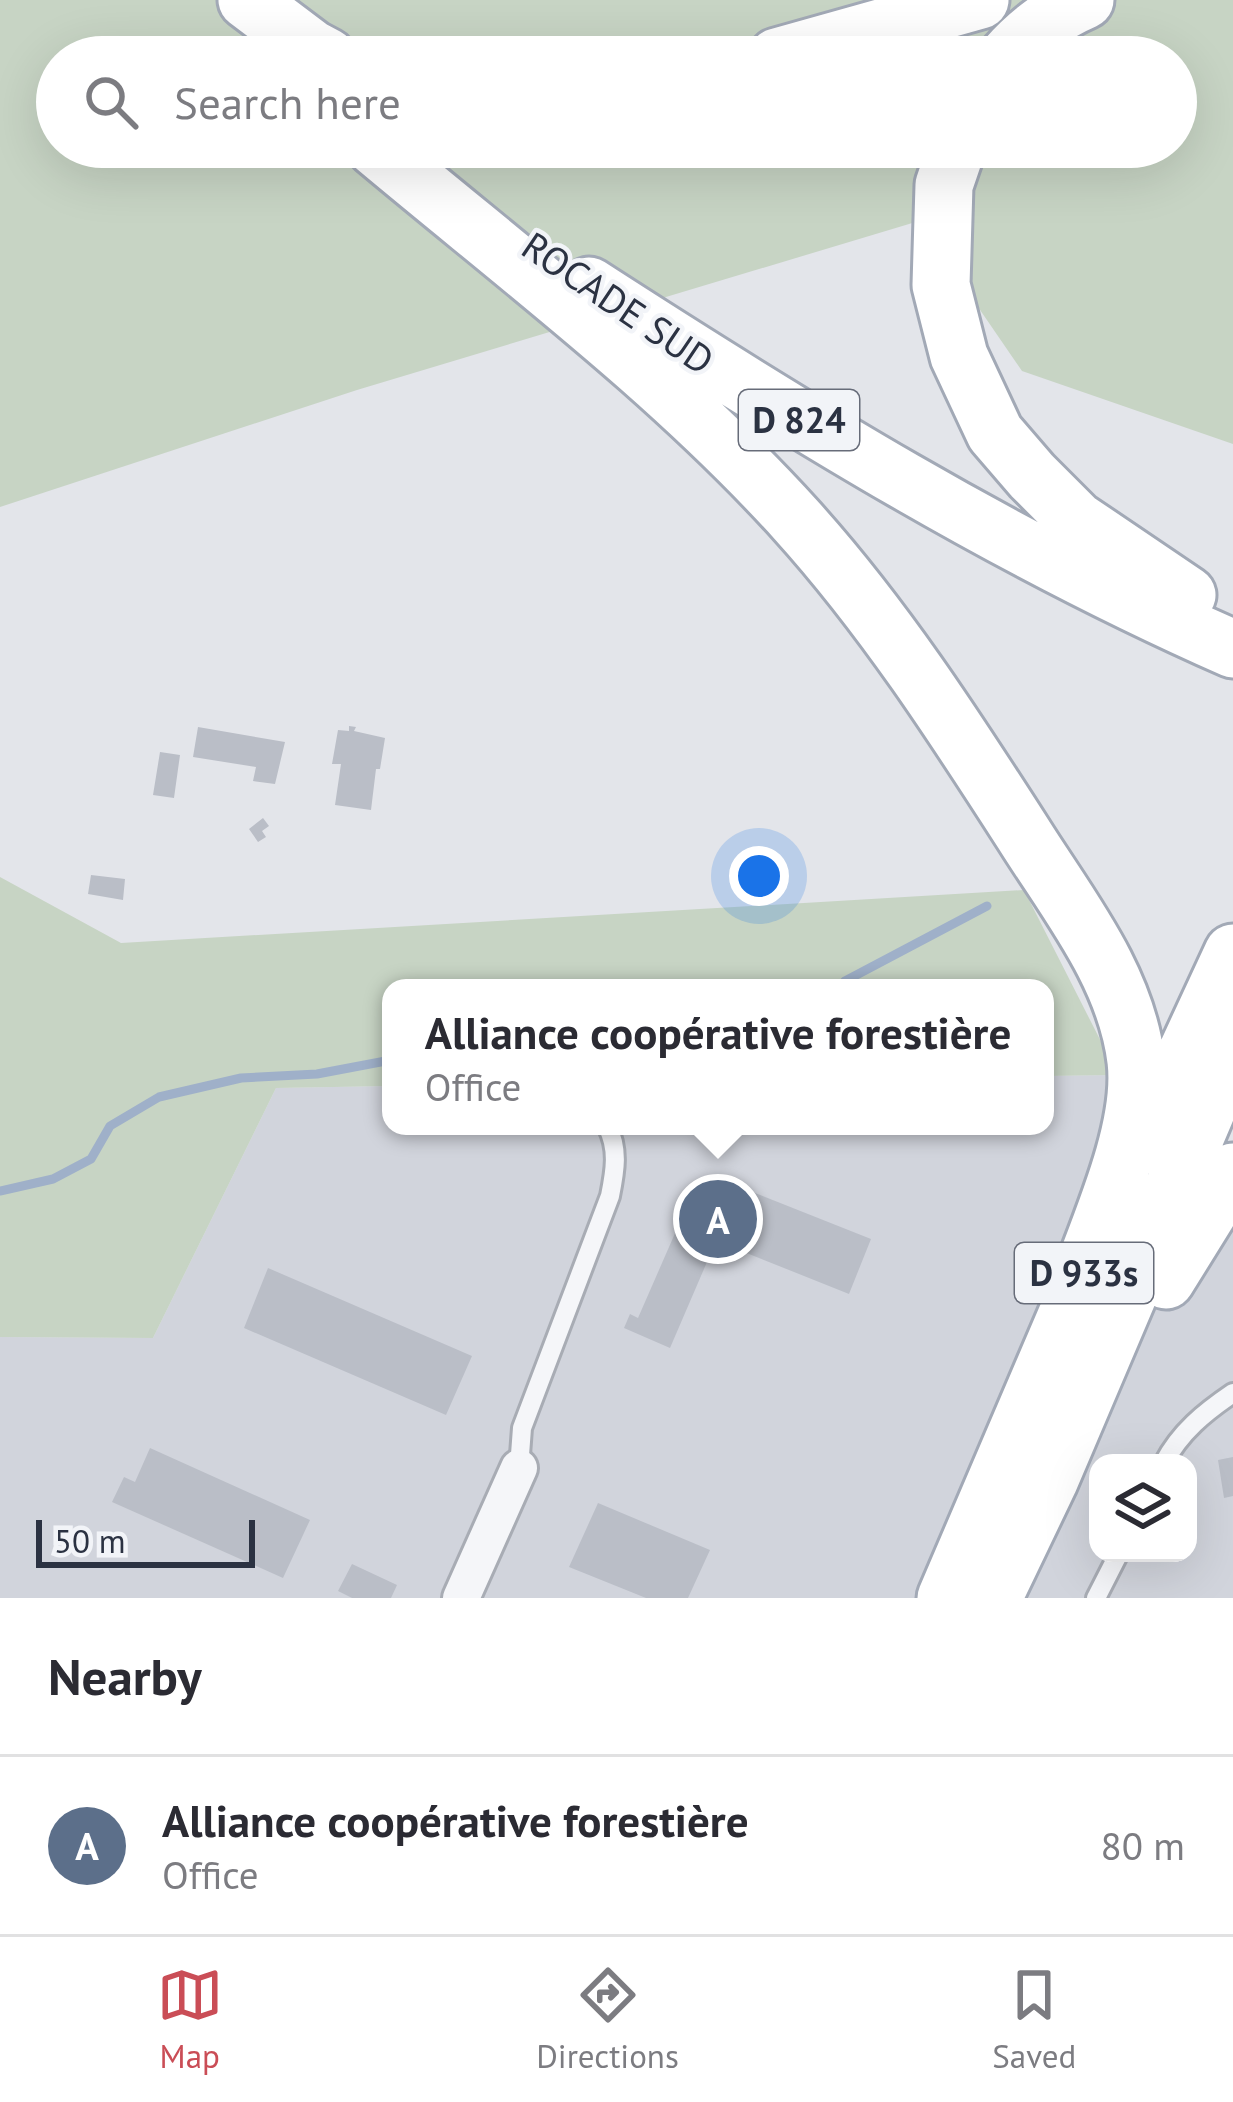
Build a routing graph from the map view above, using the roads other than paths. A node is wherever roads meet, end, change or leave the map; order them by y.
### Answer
1 (206, 0) edge
2 (248, 0) edge
3 (980, 0) edge
4 (1085, 0) edge
5 (246, 36) edge
6 (296, 36) edge
7 (852, 36) edge
8 (1027, 36) edge
9 (400, 168) edge
10 (422, 168) edge
11 (950, 168) edge
12 (1233, 620) edge
13 (1233, 650) edge
14 (1233, 953) edge
15 (1233, 1048) edge
16 (612, 1135) edge
17 (1233, 1172) edge
18 (1074, 1295) junction
19 (1233, 1393) edge
20 (1170, 1454) edge
21 (519, 1468) joint
22 (1049, 1481) junction
23 (1114, 1562) edge
24 (461, 1598) edge
25 (946, 1598) edge
26 (993, 1598) edge
27 (1096, 1598) edge

1 - 5 main road
2 - 6 main road
3 - 7 main road
4 - 8 main road
9 - 18 main road
10 - 13 main road, ROCADE SUD / D 824
11 - 12 main road
14 - 18 main road, D 933s
15 - 22 main road, D 933s
16 - 21 lane
17 - 22 main road
18 - 25 main road, D 933s
19 - 20 lane
21 - 24 street
22 - 26 main road, D 933s
23 - 27 lane

